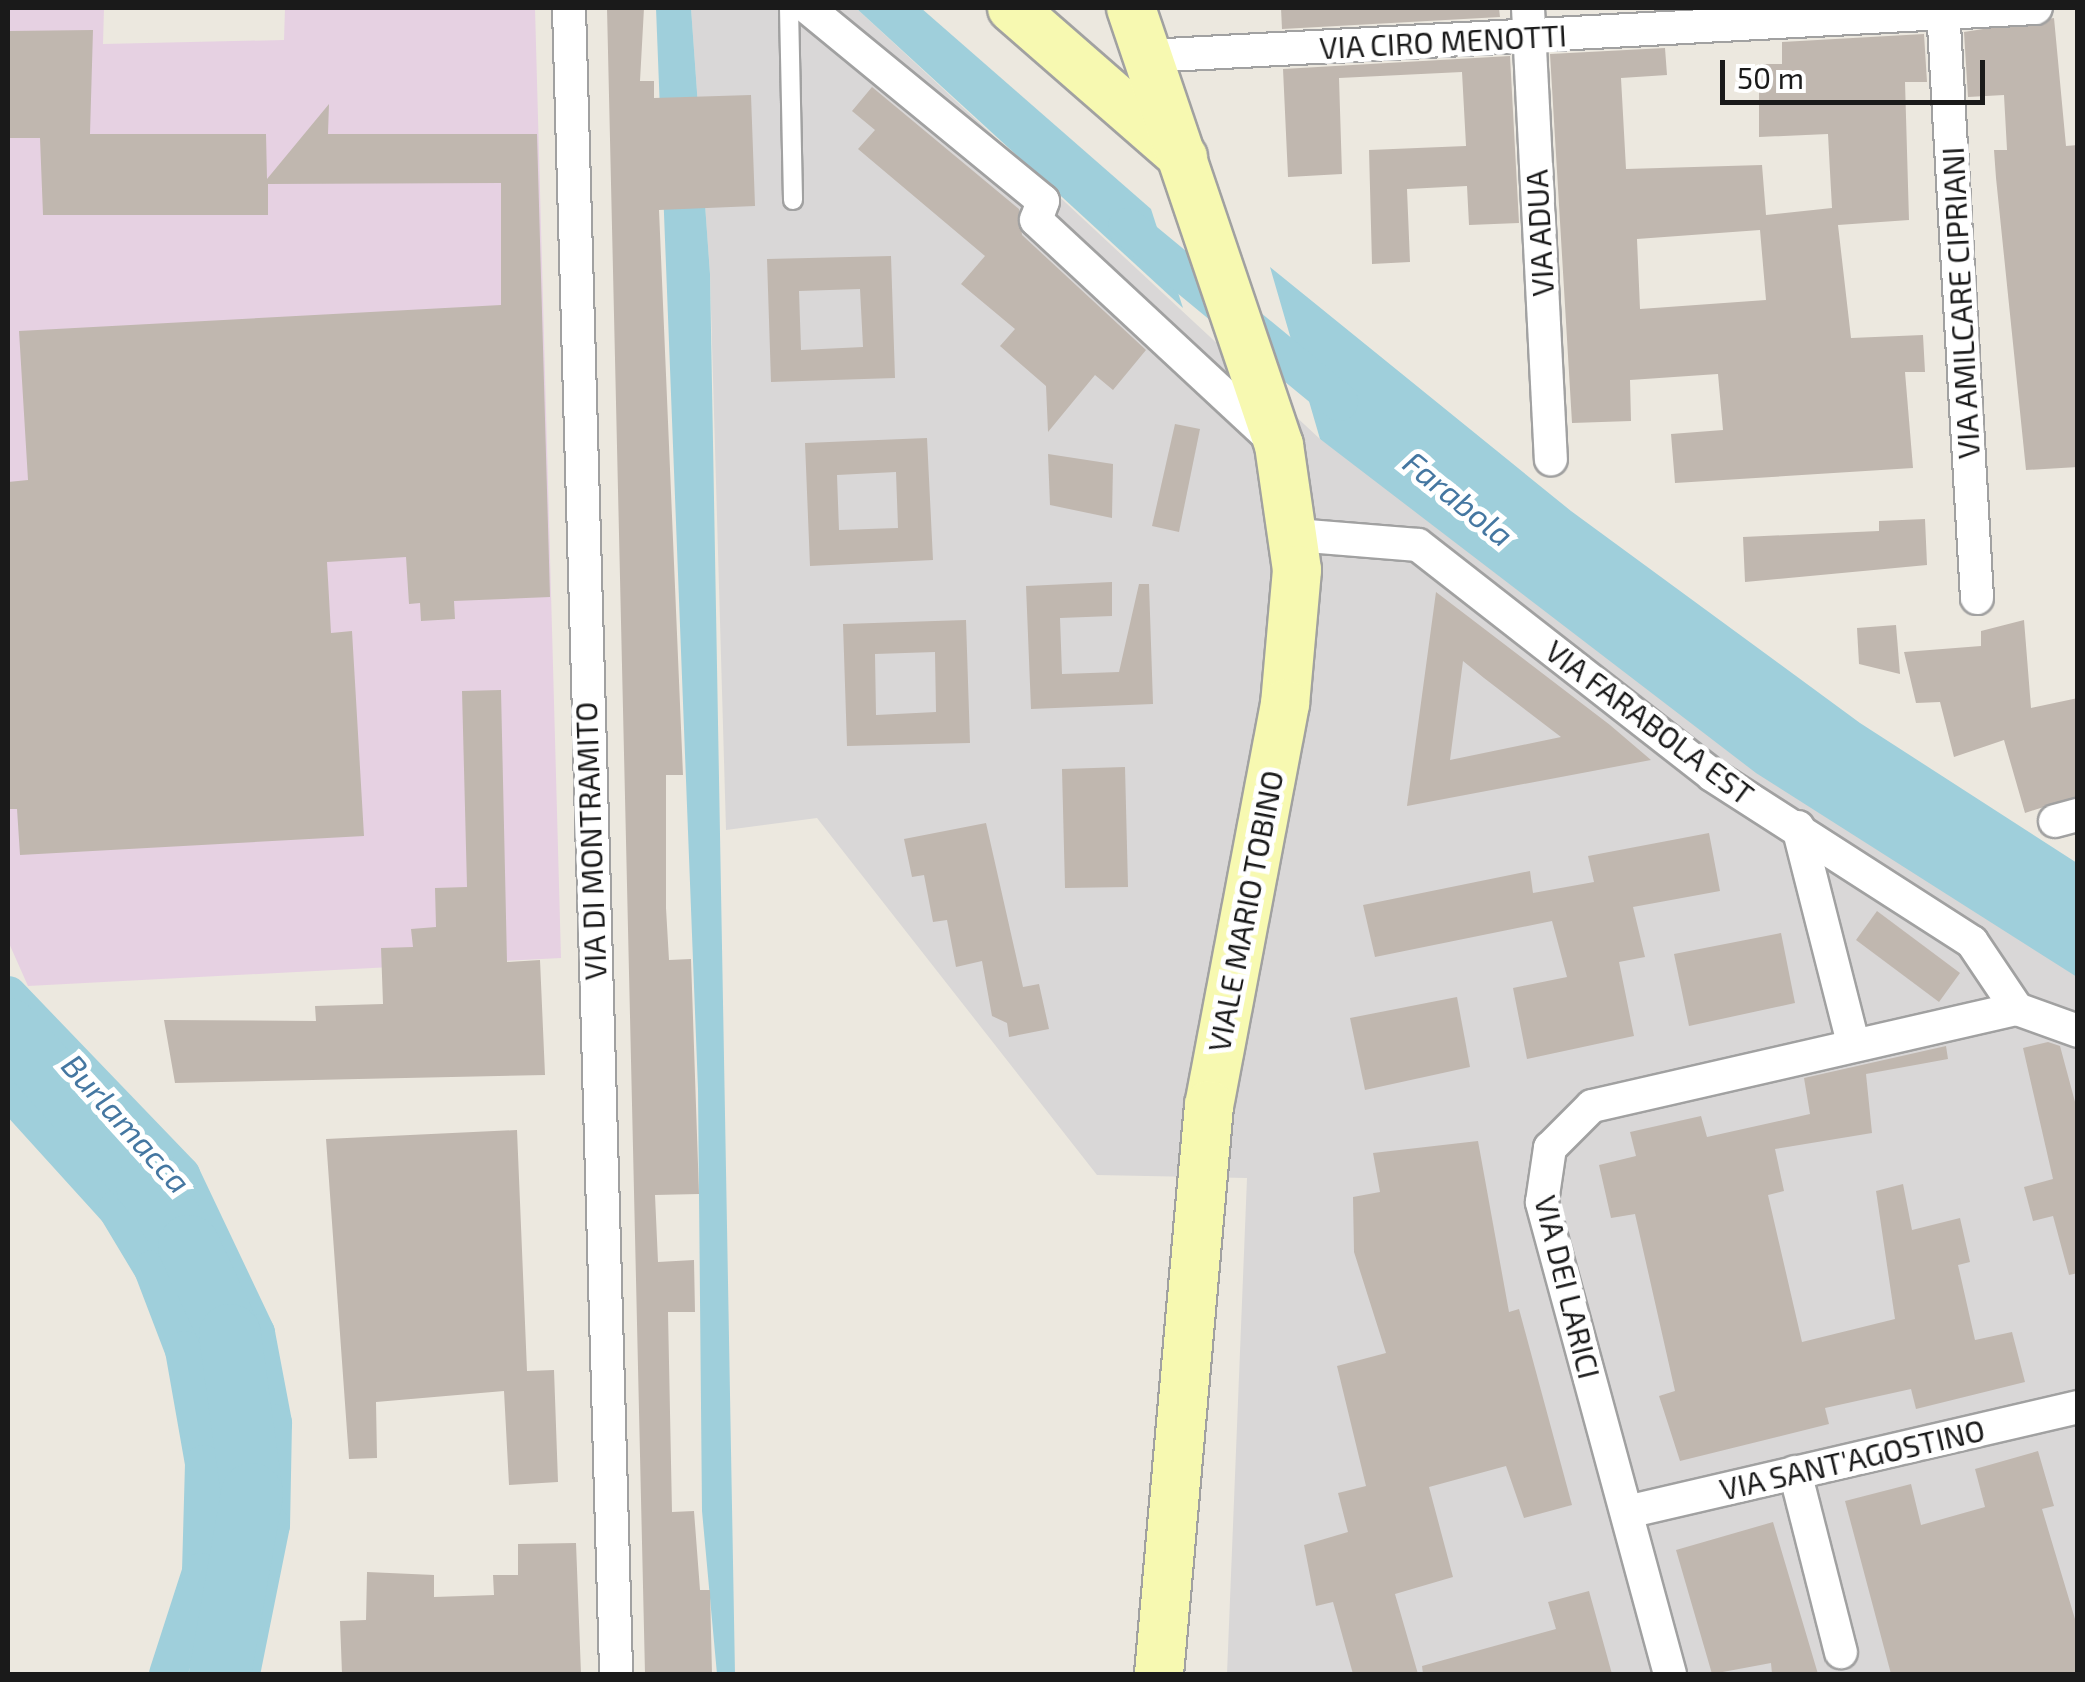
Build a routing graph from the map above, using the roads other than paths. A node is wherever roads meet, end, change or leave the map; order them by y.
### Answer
1 (569, 8) edge
2 (789, 8) edge
3 (808, 8) edge
4 (1012, 8) edge
5 (1131, 8) edge
6 (2036, 8) edge
7 (1943, 9) edge
8 (1528, 22) edge
9 (1149, 56) junction
10 (1189, 162) junction
11 (792, 200) dead end
12 (1278, 445) junction
13 (1550, 459) dead end
14 (1296, 535) junction
15 (1977, 598) dead end
16 (1798, 827) junction
17 (2017, 1008) junction
18 (2078, 1031) edge
19 (1852, 1039) junction
20 (2078, 1406) edge
21 (1795, 1472) junction
22 (1627, 1512) junction
23 (1841, 1652) dead end
24 (616, 1674) edge
25 (1159, 1674) edge
26 (1670, 1674) edge

1 - 24 street, VIA DI MONTRAMITO
2 - 11 lane
3 - 12 street
4 - 10 main road
5 - 9 main road, VIALE MARIO TOBINO
6 - 7 street, VIA CIRO MENOTTI
7 - 8 street, VIA CIRO MENOTTI
7 - 15 street, VIA AMILCARE CIPRIANI
8 - 9 street, VIA CIRO MENOTTI
8 - 13 street, VIA ADUA
9 - 10 main road, VIALE MARIO TOBINO
10 - 12 main road, VIALE MARIO TOBINO
12 - 14 main road, VIALE MARIO TOBINO
14 - 16 street, VIA FARABOLA EST
14 - 25 main road, VIALE MARIO TOBINO
16 - 17 street, VIA FARABOLA EST
16 - 19 street
17 - 18 street
17 - 19 street, VIA DEI LARICI
19 - 22 street, VIA DEI LARICI
20 - 21 street, VIA SANT'AGOSTINO
21 - 22 street, VIA SANT'AGOSTINO
21 - 23 street
22 - 26 street, VIA DEI LARICI

